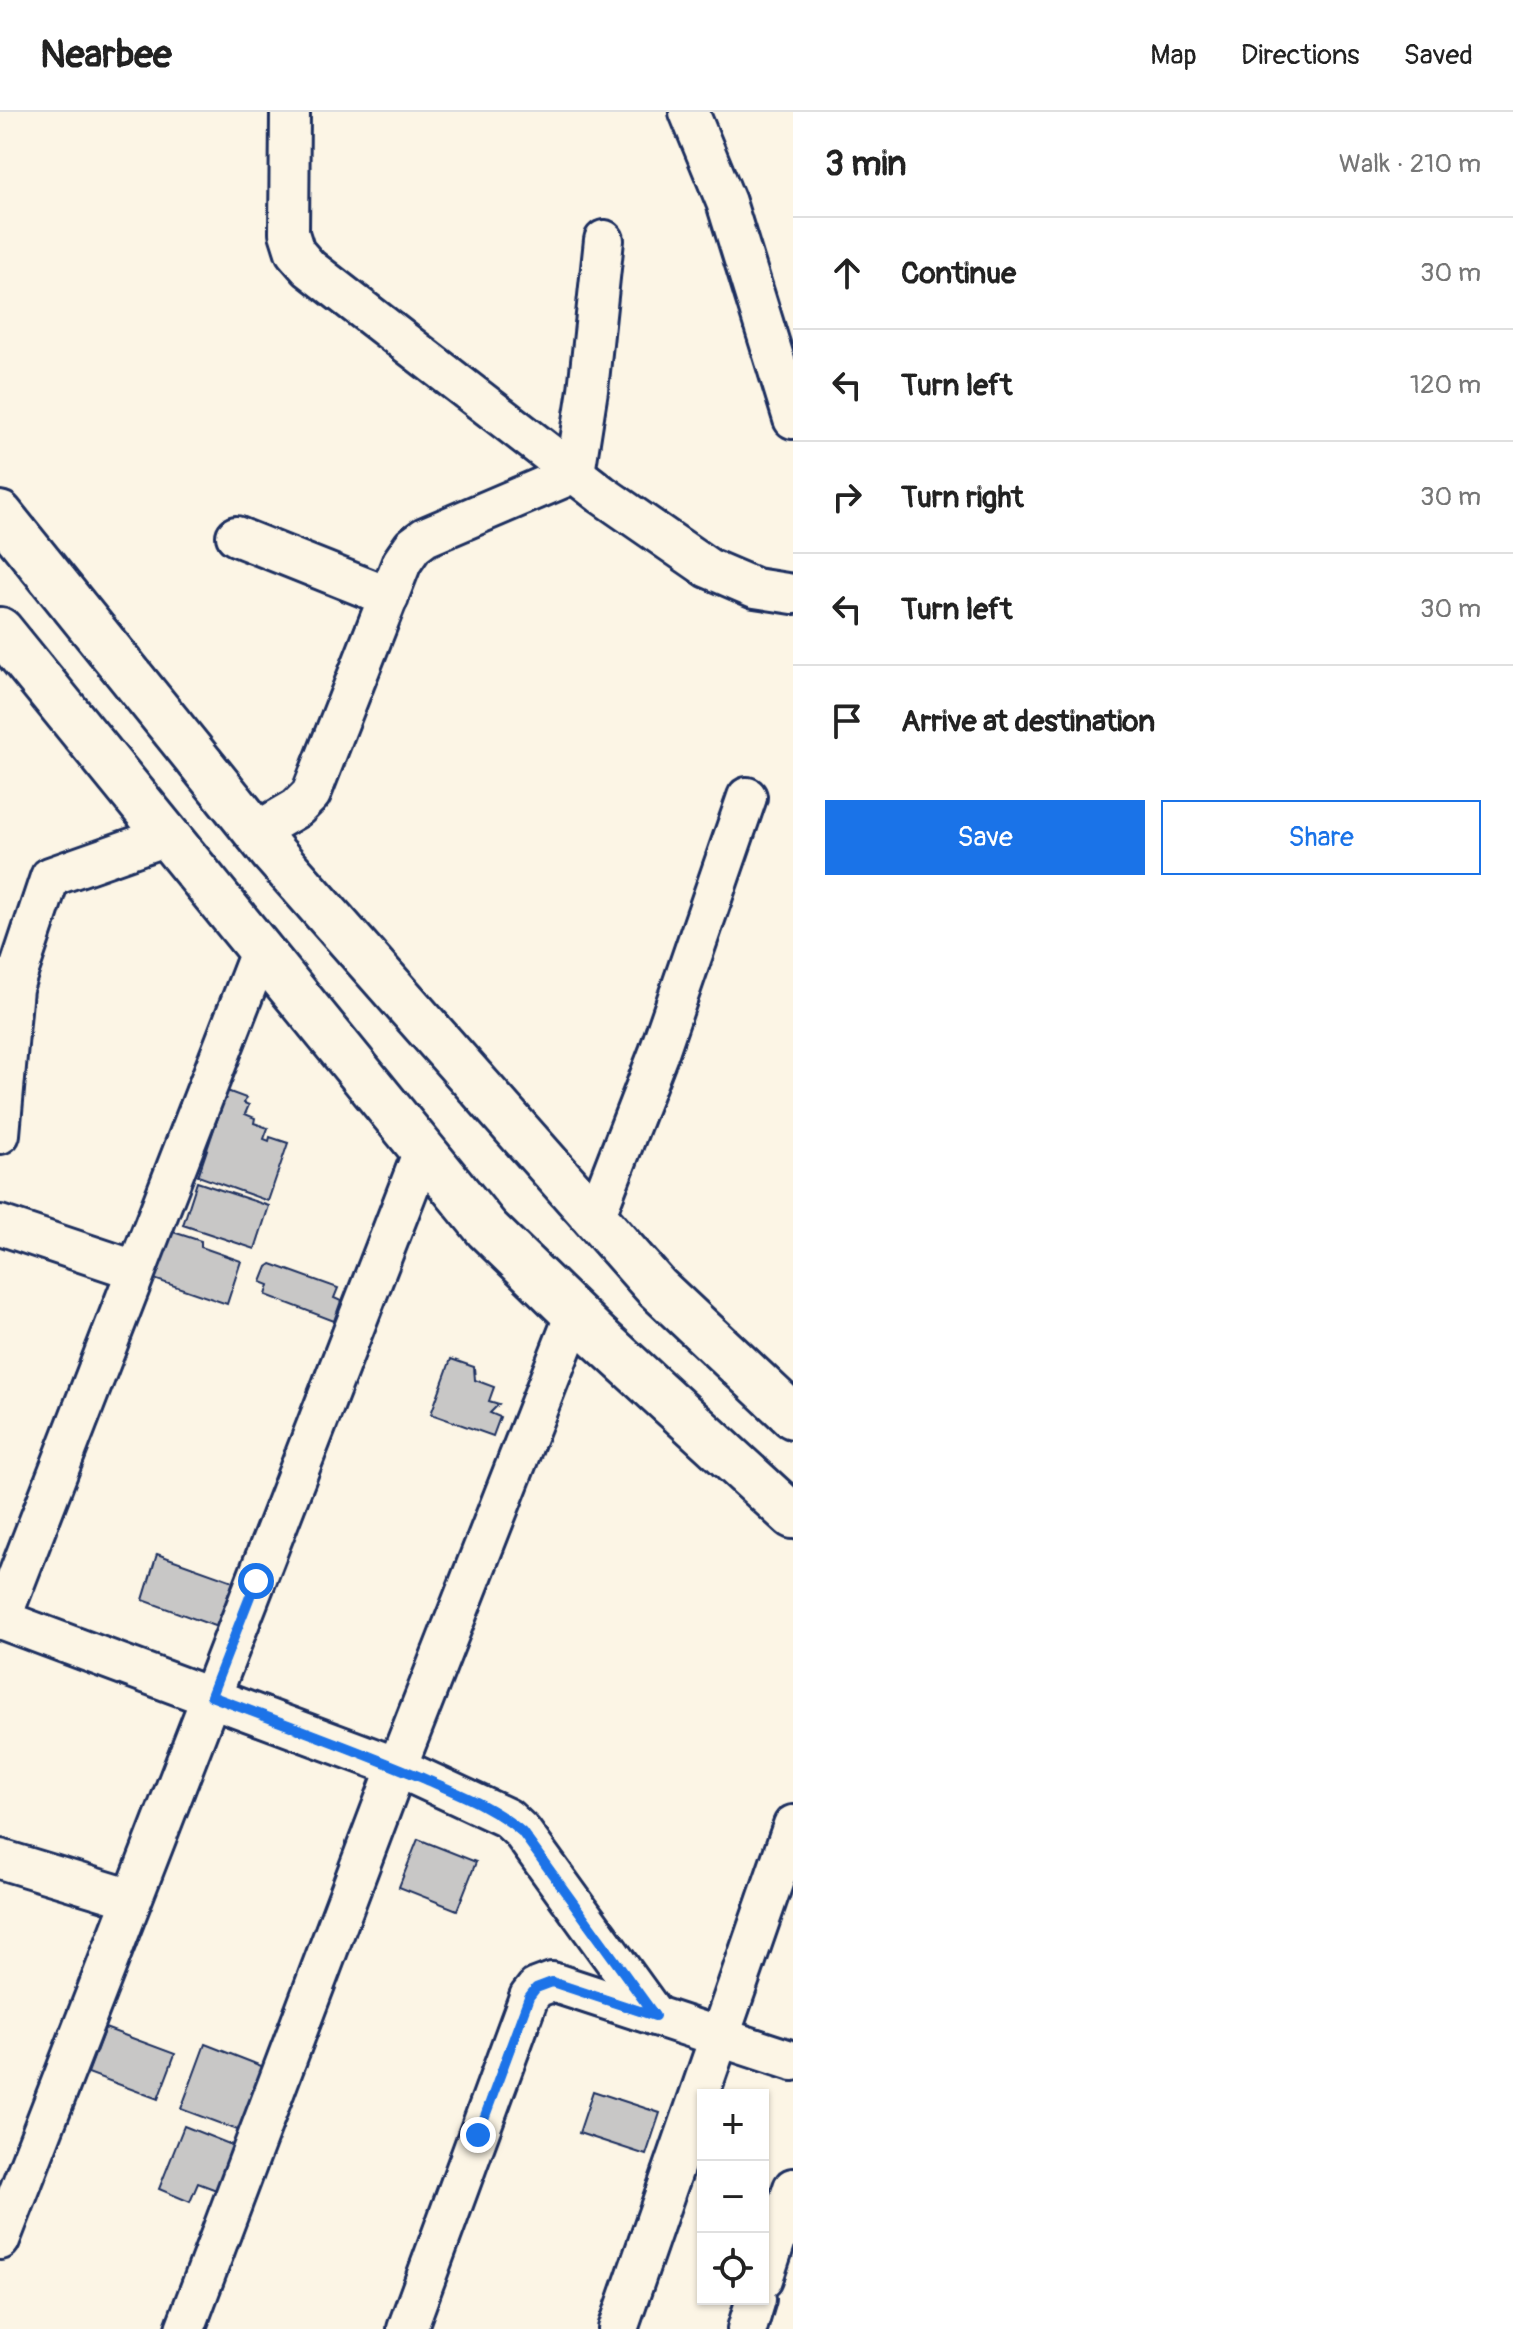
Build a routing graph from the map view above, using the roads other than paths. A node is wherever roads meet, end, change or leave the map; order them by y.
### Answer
1 (290, 112) edge
2 (689, 112) edge
3 (604, 240) dead end
4 (793, 419) edge
5 (575, 473) junction
6 (0, 514) edge
7 (236, 536) dead end
8 (793, 594) edge
9 (389, 597) junction
10 (0, 630) edge
11 (747, 797) dead end
12 (256, 832) junction
13 (166, 836) junction
14 (260, 952) junction
15 (0, 1134) edge
16 (423, 1151) junction
17 (595, 1217) junction
18 (0, 1225) edge
19 (135, 1270) junction
20 (575, 1314) junction
21 (793, 1416) edge
22 (793, 1516) edge
23 (1, 1619) edge
24 (211, 1696) junction
25 (397, 1767) junction
26 (793, 1825) edge
27 (0, 1859) edge
28 (132, 1899) junction
29 (655, 2016) junction
30 (719, 2037) junction
31 (793, 2061) edge
32 (793, 2188) edge
33 (0, 2240) edge
34 (769, 2261) edge
35 (754, 2305) edge
36 (185, 2329) edge
37 (407, 2329) edge
38 (618, 2329) edge
39 (747, 2329) edge

1 - 5 street
2 - 4 street
3 - 5 street
5 - 8 street
5 - 9 street
6 - 12 highway
7 - 9 street
9 - 12 street
10 - 13 highway
11 - 17 street
12 - 17 highway
13 - 14 highway
13 - 15 street
14 - 16 highway
14 - 19 street
16 - 20 highway
16 - 24 street
17 - 21 highway
18 - 19 street
19 - 23 street
20 - 22 highway
20 - 25 street
23 - 24 street
24 - 25 street
24 - 28 street
25 - 29 street
25 - 36 street
26 - 30 street
27 - 28 street
28 - 33 street
29 - 30 street
29 - 37 street
30 - 31 street
30 - 38 street
32 - 34 street
35 - 39 street

